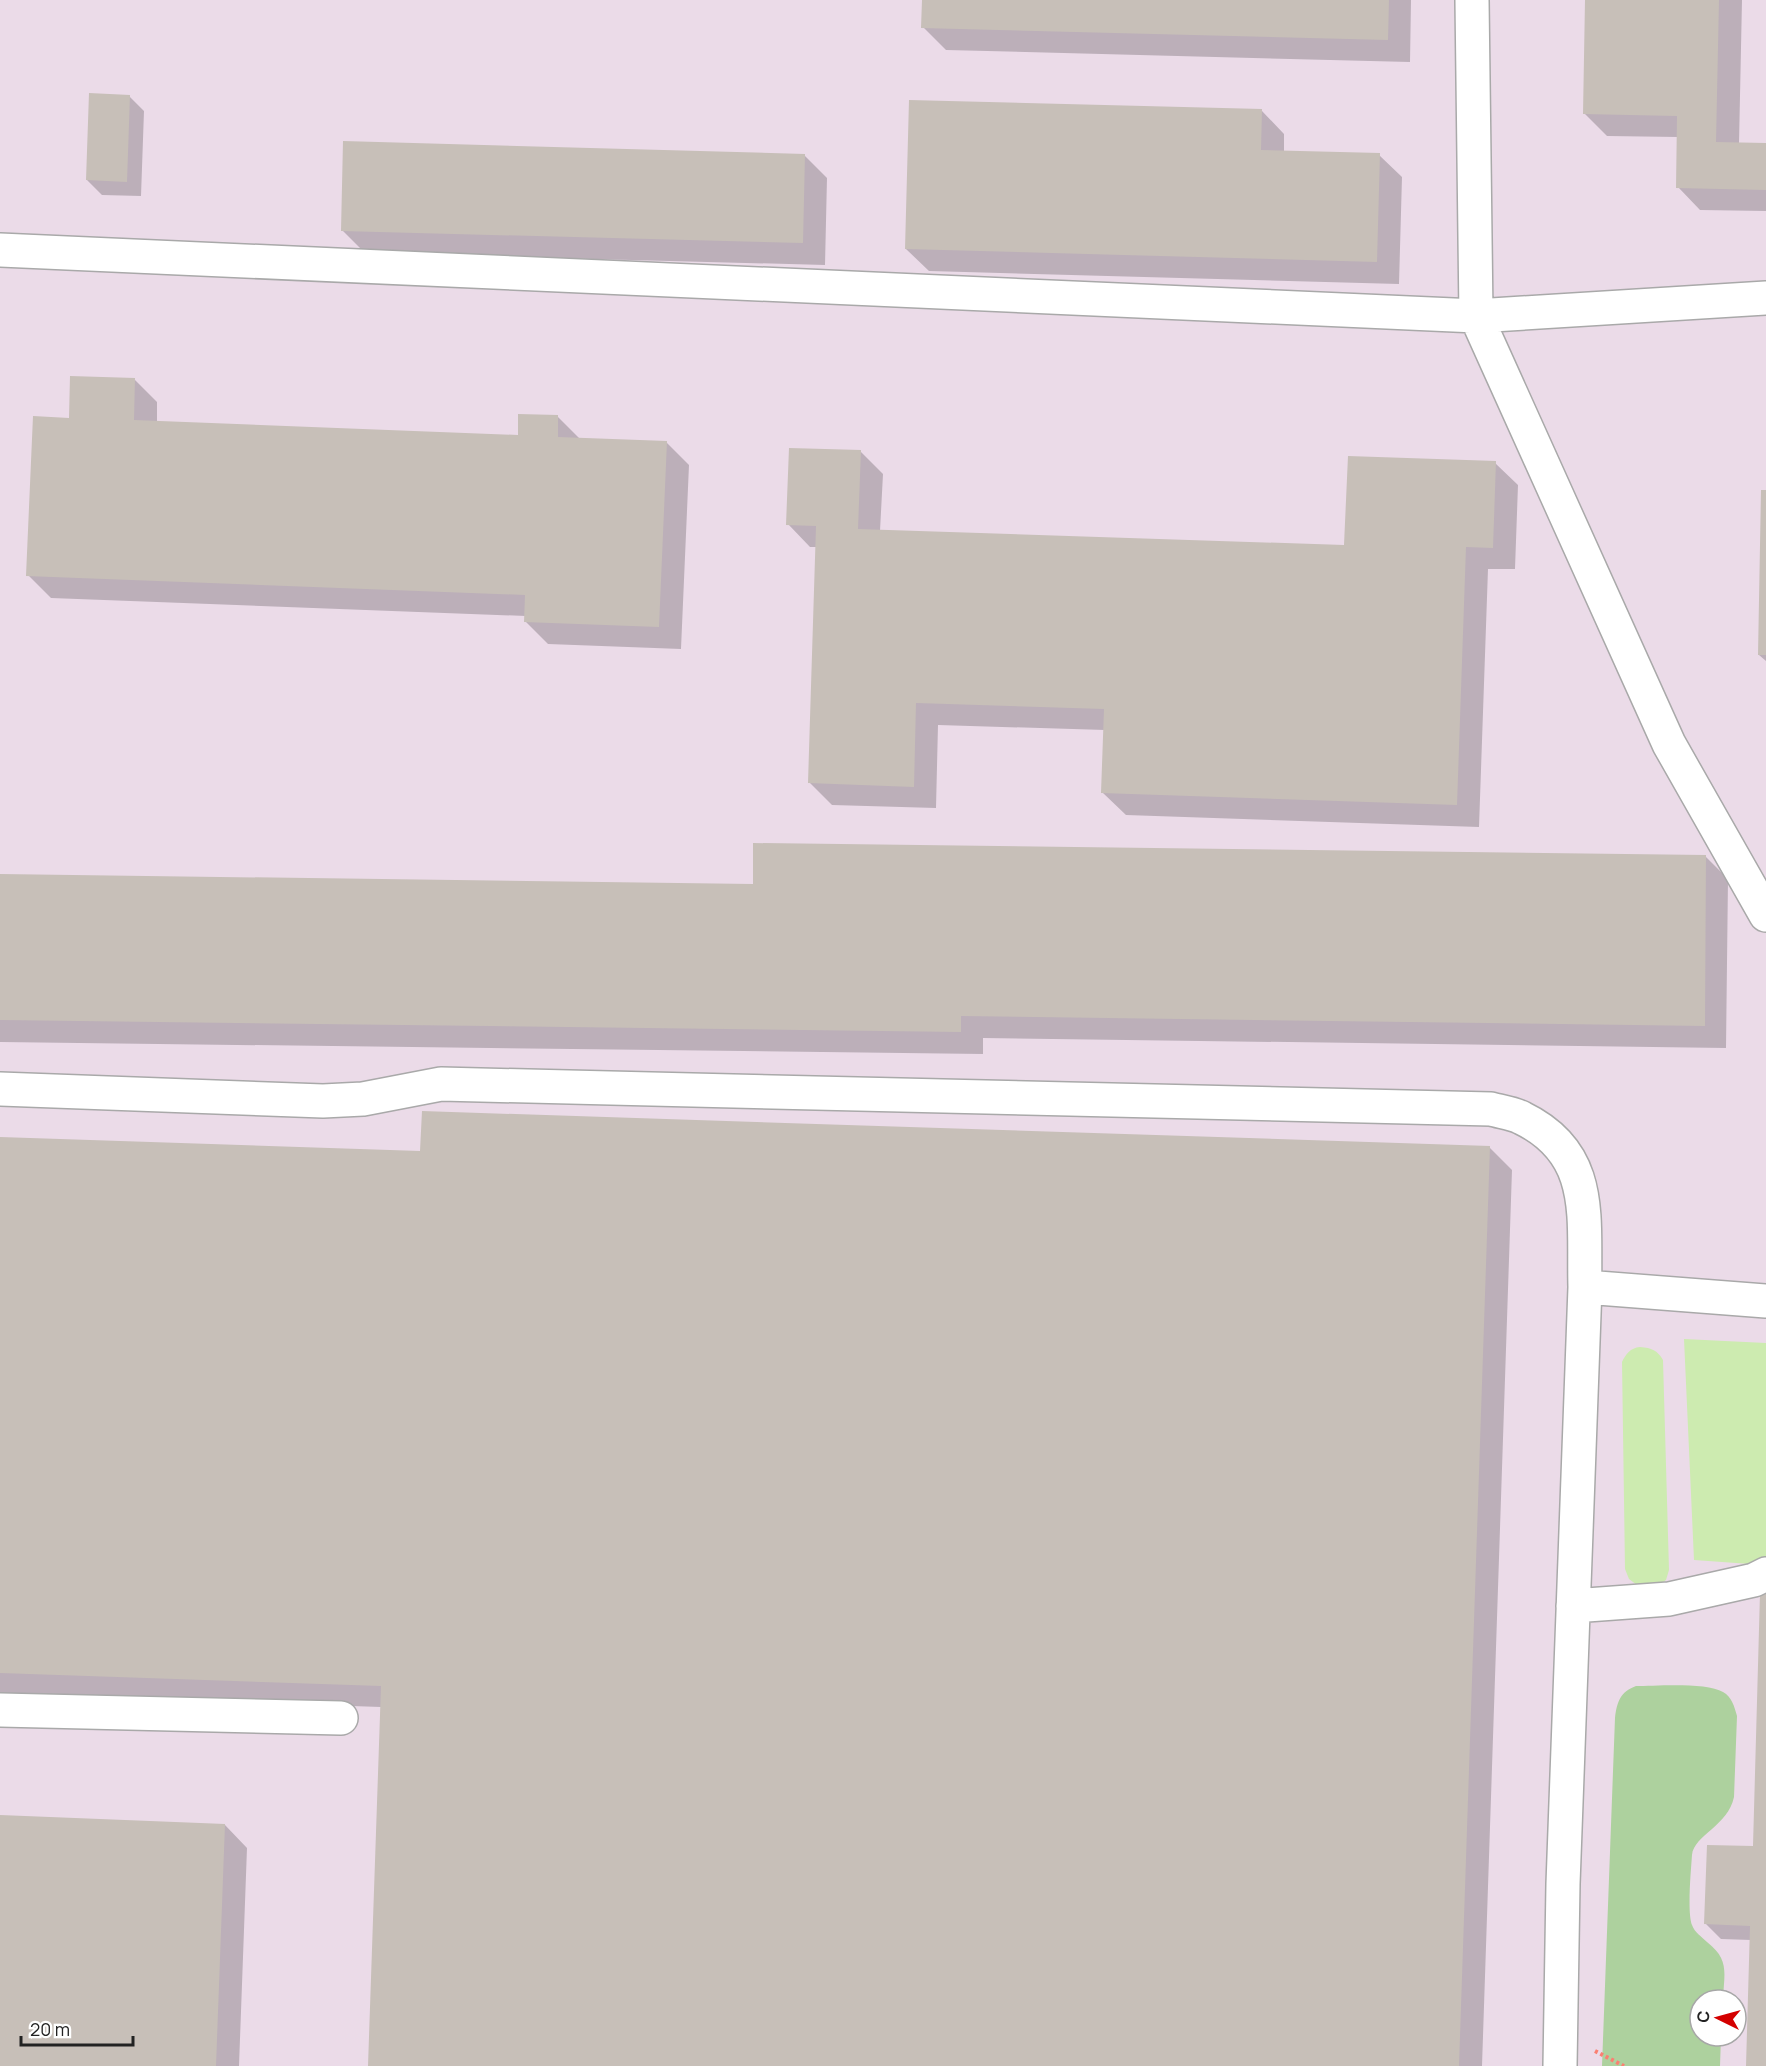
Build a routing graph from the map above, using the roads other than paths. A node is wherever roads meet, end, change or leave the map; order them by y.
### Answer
1 (1472, 0) edge
2 (0, 250) edge
3 (1766, 298) edge
4 (1476, 316) junction
5 (1766, 915) edge
6 (0, 1089) edge
7 (1585, 1287) junction
8 (1766, 1301) edge
9 (1766, 1574) edge
10 (1573, 1606) junction
11 (0, 1710) edge
12 (341, 1718) dead end
13 (1560, 2066) edge

1 - 4 lane
2 - 4 lane
3 - 4 lane
4 - 5 lane
6 - 7 lane
7 - 8 lane
7 - 10 lane
9 - 10 lane
10 - 13 lane
11 - 12 lane

